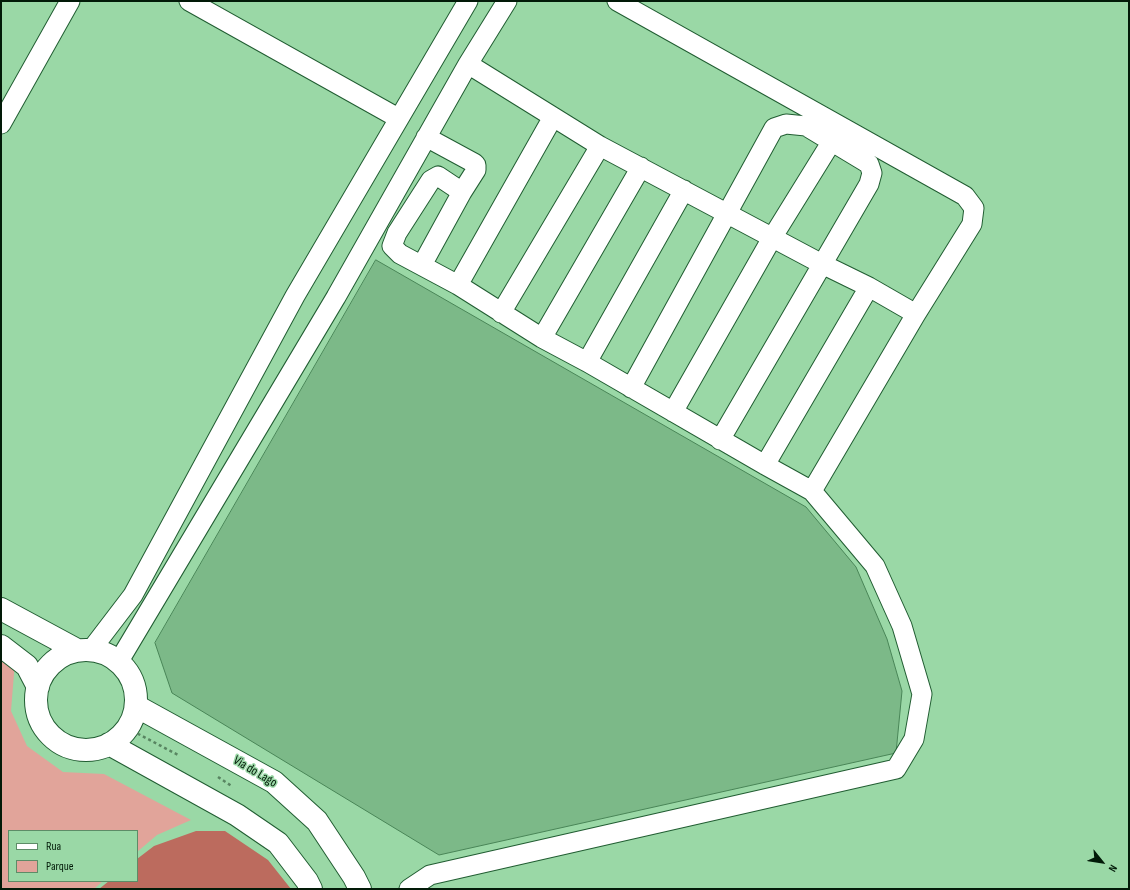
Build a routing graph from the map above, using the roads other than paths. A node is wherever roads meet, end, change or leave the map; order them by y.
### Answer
1 (70, 1) edge
2 (189, 1) edge
3 (468, 1) edge
4 (507, 1) edge
5 (617, 1) edge
6 (468, 64) junction
7 (398, 118) junction
8 (553, 118) junction
9 (1, 124) edge
10 (426, 137) junction
11 (832, 141) junction
12 (600, 146) junction
13 (641, 167) junction
14 (684, 190) junction
15 (462, 192) junction
16 (728, 214) junction
17 (772, 238) junction
18 (822, 264) junction
19 (422, 265) junction
20 (458, 285) junction
21 (869, 286) junction
22 (501, 313) junction
23 (916, 314) junction
24 (542, 338) junction
25 (587, 362) junction
26 (631, 388) junction
27 (672, 412) junction
28 (720, 440) junction
29 (765, 465) junction
30 (812, 491) junction
31 (1, 609) edge
32 (1, 646) edge
33 (84, 650) junction
34 (119, 661) junction
35 (38, 687) junction
36 (136, 706) junction
37 (108, 744) junction
38 (310, 889) edge
39 (360, 889) edge
40 (409, 889) edge

1 - 9 street
2 - 7 street
3 - 7 street
4 - 6 street
5 - 23 street
6 - 8 street
6 - 10 street
7 - 33 street
8 - 12 street
8 - 20 street
10 - 15 street
10 - 34 street
11 - 16 street
11 - 17 street
11 - 18 street
12 - 13 street
12 - 22 street
13 - 14 street
13 - 24 street
14 - 16 street
14 - 25 street
15 - 19 street
15 - 19 street
16 - 17 street
16 - 26 street
17 - 18 street
17 - 27 street
18 - 21 street
18 - 28 street
19 - 20 street
20 - 22 street
21 - 23 street
21 - 29 street
22 - 24 street
23 - 30 street
24 - 25 street
25 - 26 street
26 - 27 street
27 - 28 street
28 - 29 street
29 - 30 street
30 - 40 street
31 - 33 main road
32 - 35 main road
33 - 34 main road
33 - 35 main road
34 - 36 main road
35 - 37 main road
36 - 37 main road
36 - 39 main road, Via do Lago
37 - 38 main road

